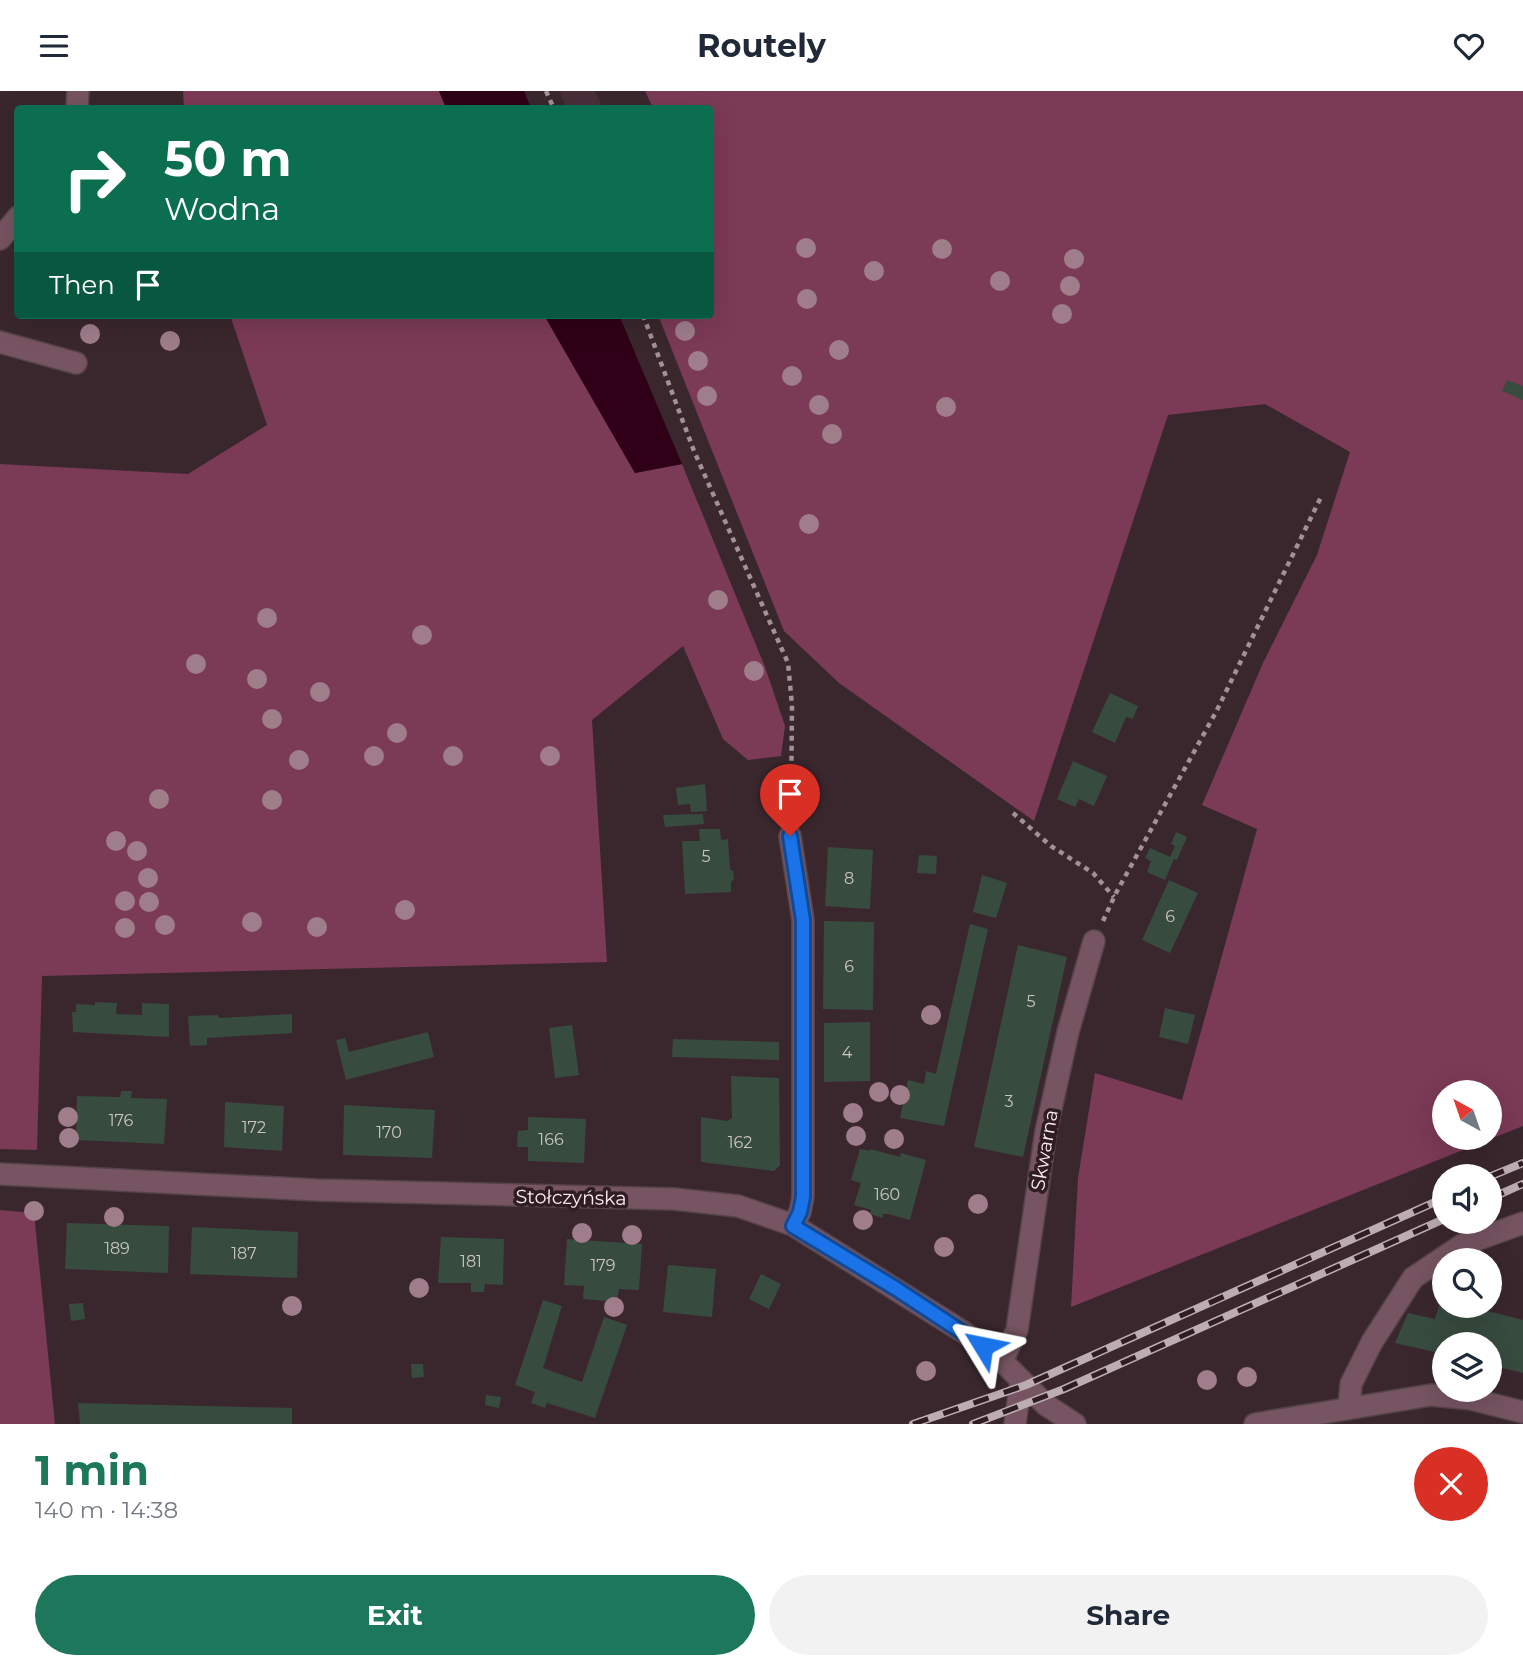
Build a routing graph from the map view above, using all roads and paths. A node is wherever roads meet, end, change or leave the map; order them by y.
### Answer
1 (14, 222) edge
2 (0, 239) edge
3 (644, 319) edge
4 (0, 342) edge
5 (76, 363) dead end
6 (1321, 498) dead end
7 (1013, 814) dead end
8 (790, 836) joint
9 (1114, 897) junction
10 (1094, 940) joint
11 (0, 1174) edge
12 (1523, 1223) edge
13 (793, 1226) junction
14 (1002, 1361) junction
15 (1021, 1380) junction
16 (1349, 1407) junction
17 (1511, 1415) edge
18 (1015, 1424) edge
19 (1075, 1424) edge
20 (1255, 1424) edge

1 - 2 street
3 - 8 path
4 - 5 street
6 - 9 path
7 - 9 path
8 - 13 street
9 - 10 path
10 - 14 street, Skwarna
11 - 13 street, Stołczyńska
12 - 16 street
13 - 14 street, Stołczyńska
14 - 15 street, Stołczyńska
15 - 18 street
15 - 19 street, Stołczyńska
16 - 17 street
16 - 20 street

